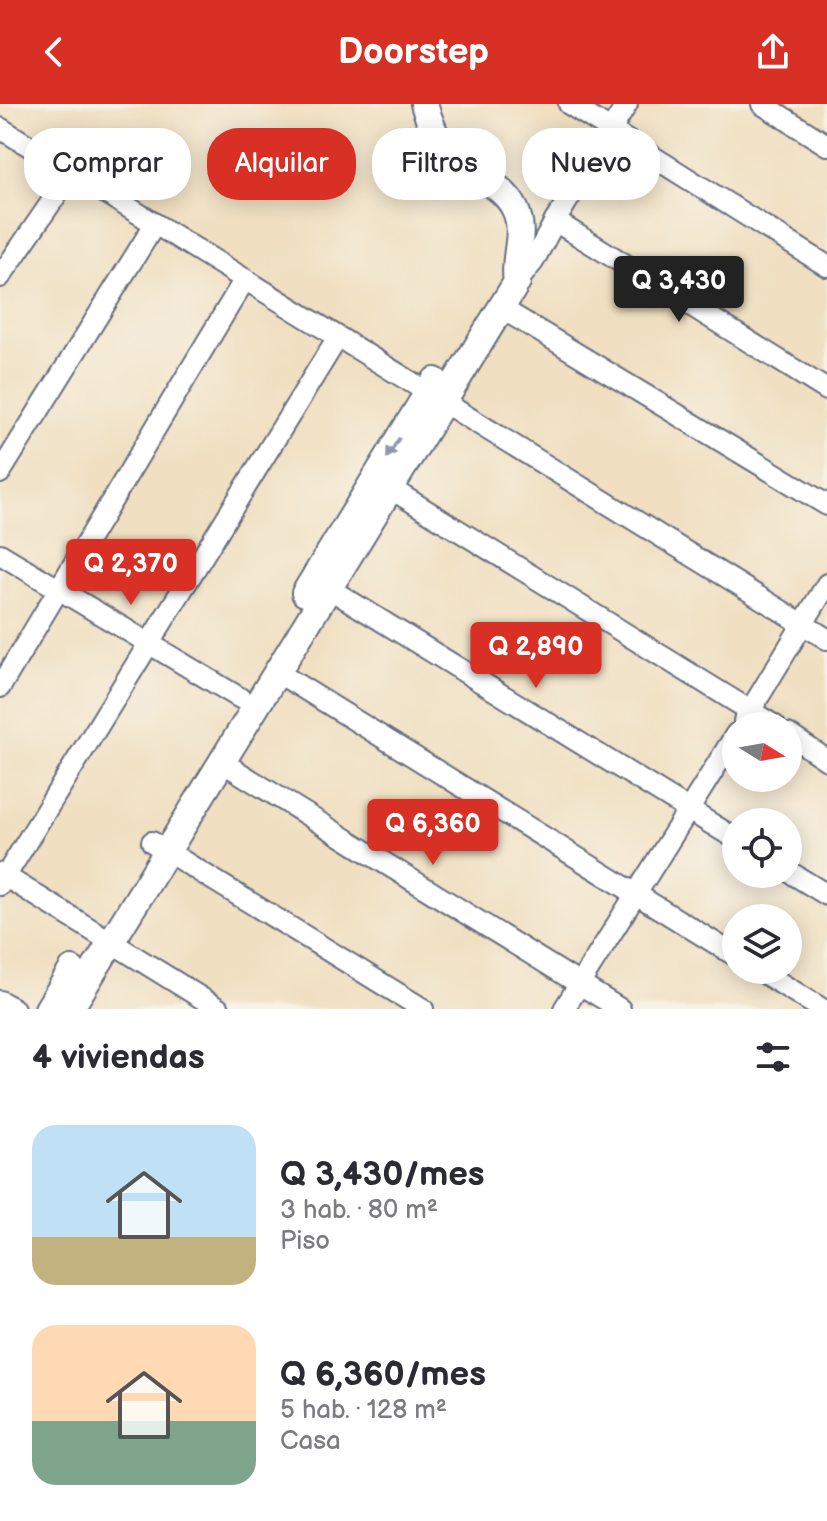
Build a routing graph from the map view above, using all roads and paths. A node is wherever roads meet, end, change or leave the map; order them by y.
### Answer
1 (424, 104) edge
2 (569, 104) edge
3 (627, 104) edge
4 (762, 104) edge
5 (0, 128) edge
6 (605, 128) edge
7 (611, 128) edge
8 (24, 143) edge
9 (827, 145) edge
10 (660, 163) edge
11 (53, 200) edge
12 (117, 200) edge
13 (568, 200) edge
14 (555, 221) junction
15 (155, 224) junction
16 (827, 266) edge
17 (516, 275) junction
18 (0, 277) edge
19 (245, 279) junction
20 (501, 308) junction
21 (338, 337) junction
22 (827, 390) edge
23 (436, 397) junction
24 (0, 473) edge
25 (382, 484) junction
26 (827, 505) edge
27 (0, 554) edge
28 (321, 584) junction
29 (827, 584) edge
30 (59, 589) junction
31 (803, 624) junction
32 (827, 639) edge
33 (149, 643) junction
34 (277, 672) junction
35 (0, 687) edge
36 (240, 698) junction
37 (737, 712) edge
38 (750, 712) edge
39 (802, 743) edge
40 (722, 756) edge
41 (827, 760) edge
42 (222, 762) junction
43 (688, 809) junction
44 (722, 830) edge
45 (159, 846) junction
46 (2, 878) edge
47 (802, 880) edge
48 (636, 894) junction
49 (827, 895) edge
50 (103, 937) junction
51 (722, 947) edge
52 (580, 984) junction
53 (782, 984) edge
54 (0, 1001) edge
55 (14, 1009) edge
56 (48, 1009) edge
57 (70, 1009) edge
58 (219, 1009) edge
59 (423, 1009) edge
60 (564, 1009) edge
61 (620, 1009) edge
62 (822, 1009) edge

1 - 17 street
2 - 6 street
3 - 7 street
4 - 9 street
5 - 8 street
10 - 16 street
11 - 18 street
12 - 15 street
13 - 14 street
14 - 17 street
14 - 22 street
15 - 19 street
15 - 24 street
17 - 20 street
17 - 23 street
19 - 21 street
19 - 30 street
20 - 23 street
20 - 26 street
21 - 23 street
21 - 33 street
23 - 25 street
23 - 31 street
25 - 28 street
25 - 37 street
27 - 30 street
28 - 34 street
28 - 36 street
28 - 43 street
29 - 31 street
30 - 33 street
30 - 35 street
31 - 32 street
31 - 38 street
33 - 36 street
33 - 46 street
34 - 42 street
34 - 48 street
36 - 45 street
39 - 41 street
40 - 43 street
42 - 45 street
42 - 52 street
43 - 44 street
43 - 48 street
45 - 50 street
45 - 59 street
46 - 50 street
47 - 49 street
48 - 51 street
48 - 52 street
50 - 56 street
50 - 57 street
50 - 58 street
52 - 60 street
52 - 61 street
53 - 62 street
54 - 55 street

